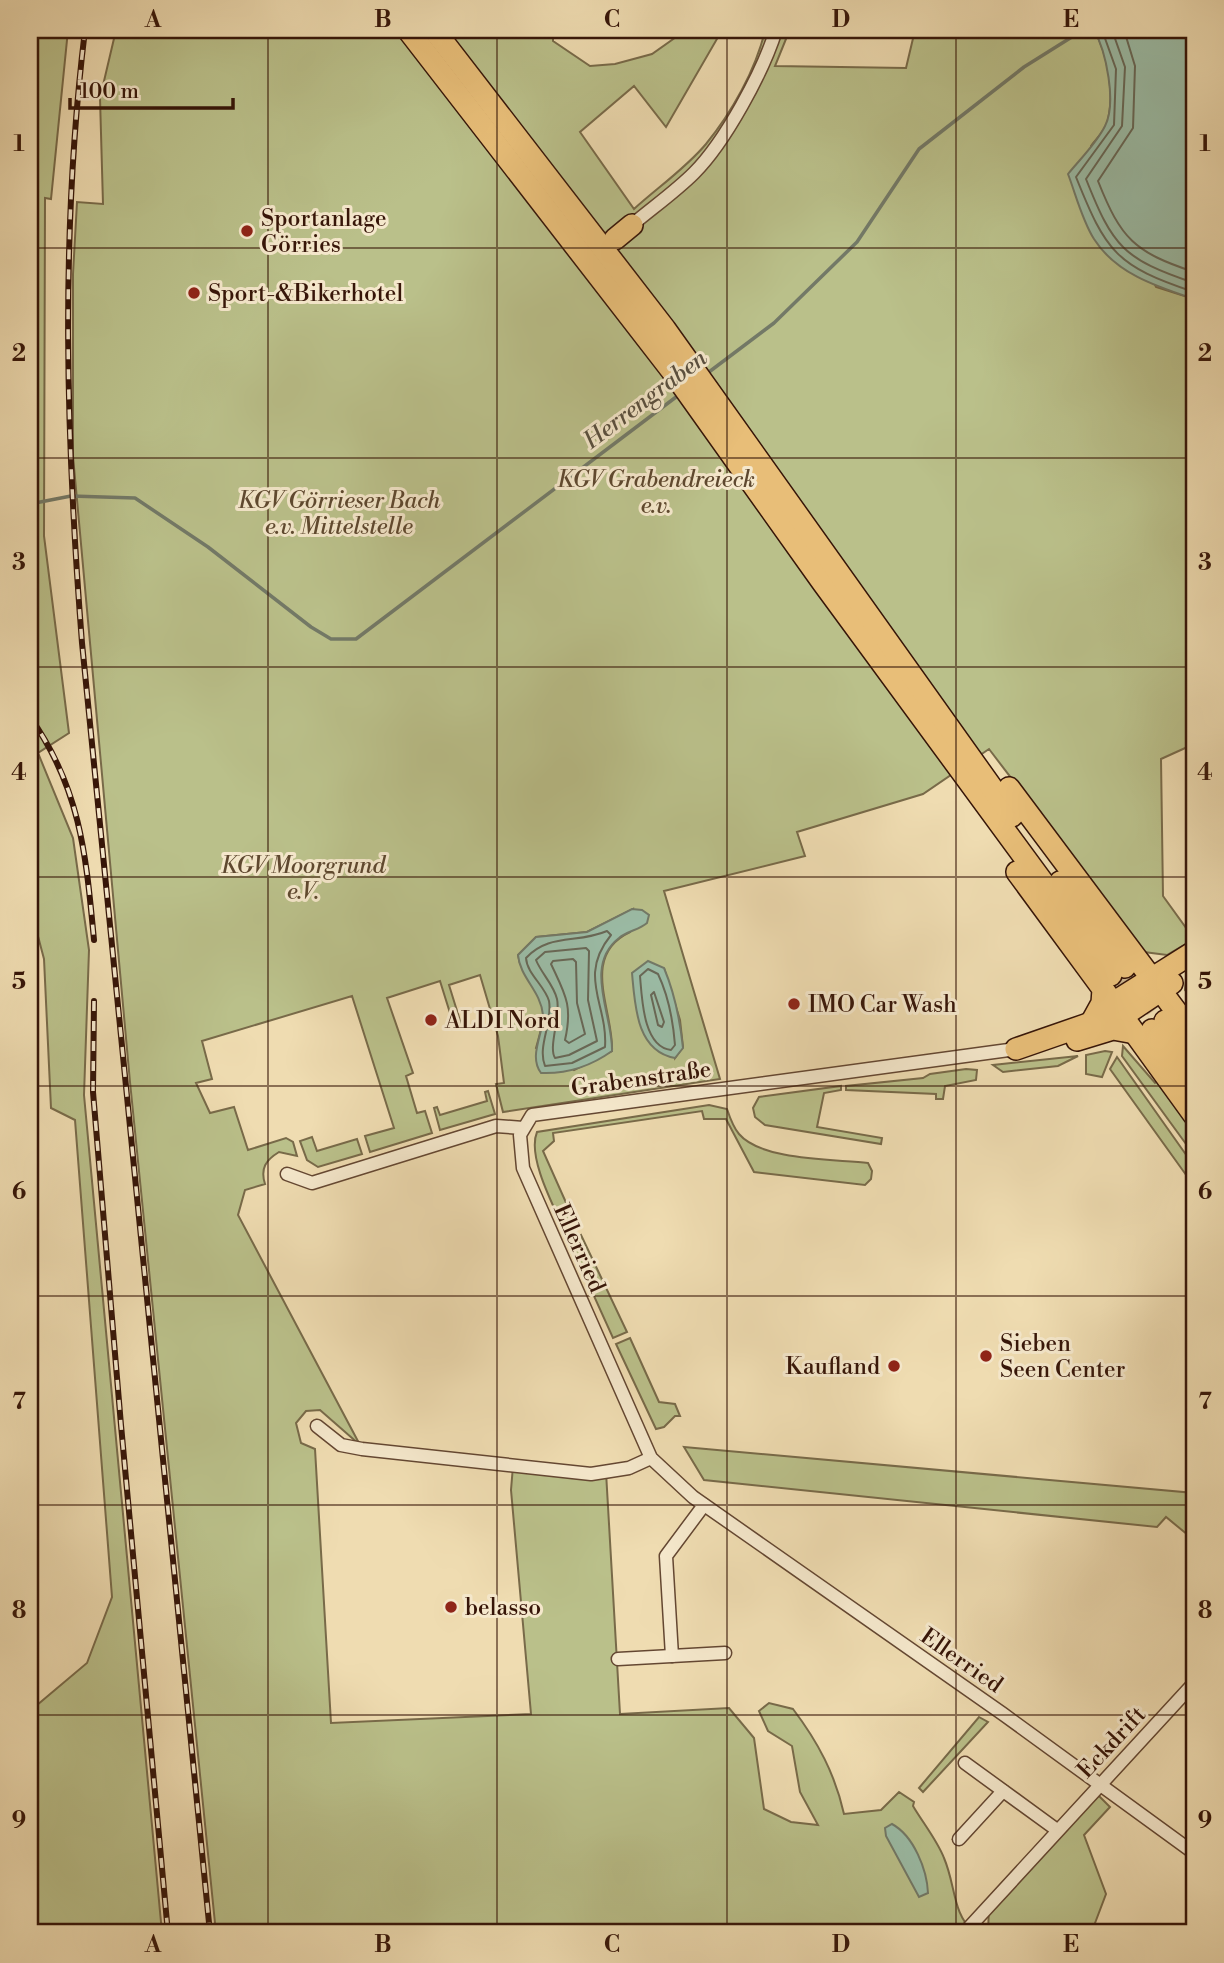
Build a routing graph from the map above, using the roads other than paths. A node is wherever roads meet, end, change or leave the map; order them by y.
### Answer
1 (408, 30) edge
2 (434, 30) edge
3 (776, 30) edge
4 (590, 229) junction
5 (624, 232) junction
6 (665, 329) junction
7 (679, 365) junction
8 (756, 474) junction
9 (1194, 952) edge
10 (1194, 961) edge
11 (1141, 995) junction
12 (1094, 1028) junction
13 (1194, 1035) edge
14 (1016, 1049) joint
15 (1194, 1062) edge
16 (1194, 1087) edge
17 (1194, 1115) edge
18 (523, 1128) junction
19 (288, 1174) dead end
20 (317, 1426) dead end
21 (650, 1458) junction
22 (704, 1505) junction
23 (725, 1653) dead end
24 (672, 1656) junction
25 (618, 1659) dead end
26 (1194, 1683) edge
27 (965, 1763) dead end
28 (1101, 1784) junction
29 (1003, 1791) junction
30 (1058, 1830) junction
31 (959, 1839) dead end
32 (1194, 1853) edge
33 (968, 1932) edge

1 - 7 highway
2 - 4 highway
3 - 5 street
4 - 5 highway
4 - 6 highway
5 - 6 highway
6 - 7 highway
7 - 8 highway
8 - 11 highway
8 - 11 highway
9 - 11 highway
10 - 11 highway
11 - 12 highway
11 - 12 highway
11 - 13 highway
11 - 15 highway
11 - 16 highway
11 - 17 highway
12 - 14 highway
14 - 18 street, Grabenstraße
18 - 19 street, Grabenstraße
18 - 21 street, Ellerried
20 - 21 street
21 - 22 street, Ellerried
22 - 24 street
22 - 28 street, Ellerried
23 - 24 street
24 - 25 street
26 - 28 street, Eckdrift
27 - 29 street
28 - 30 street, Eckdrift
28 - 32 street, Ellerried
29 - 30 street
29 - 31 street
30 - 33 street, Eckdrift

